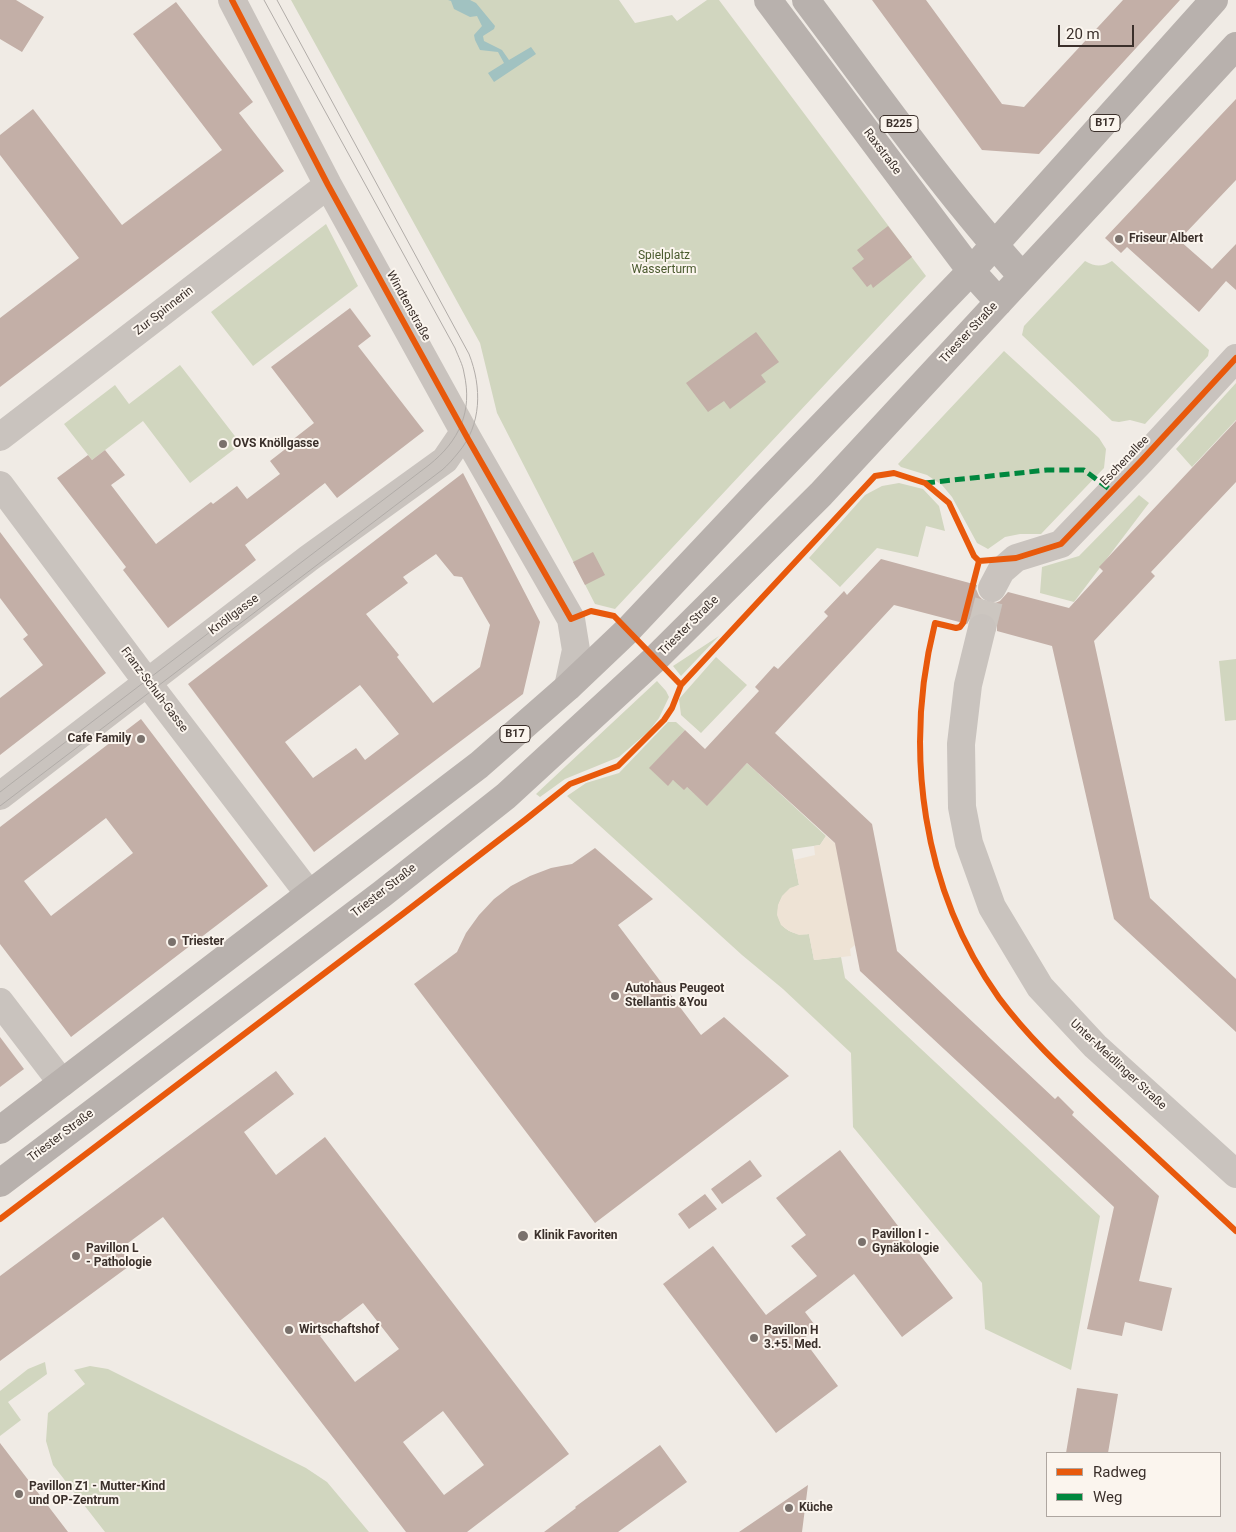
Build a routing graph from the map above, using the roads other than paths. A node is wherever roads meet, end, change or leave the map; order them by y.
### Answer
1 (232, 0) edge
2 (768, 0) edge
3 (806, 0) edge
4 (1214, 0) edge
5 (1236, 46) edge
6 (328, 185) junction
7 (995, 246) junction
8 (971, 271) junction
9 (1022, 276) junction
10 (999, 302) junction
11 (1236, 358) edge
12 (464, 432) junction
13 (0, 437) edge
14 (0, 486) edge
15 (992, 588) tunnel mouth
16 (982, 628) tunnel mouth
17 (147, 682) junction
18 (568, 687) junction
19 (0, 796) edge
20 (309, 894) junction
21 (0, 1002) edge
22 (62, 1083) junction
23 (0, 1130) edge
24 (1236, 1174) edge
25 (0, 1183) edge

1 - 6 street, Windtenstraße
2 - 8 main road, Raxstraße / B225
3 - 7 main road, B225
4 - 7 main road, B17
5 - 9 main road, Triester Straße
6 - 12 street, Windtenstraße
6 - 13 street, Zur Spinnerin
7 - 8 main road, B17
7 - 9 main road, B225
8 - 10 main road, Raxstraße
8 - 18 main road, B17
9 - 10 main road, Triester Straße
10 - 25 main road, Triester Straße
11 - 15 street, Eschenallee
12 - 17 street, Knöllgasse
12 - 18 street, Windtenstraße
14 - 17 street, Franz-Schuh-Gasse
16 - 24 street, Unter-Meidlinger Straße
17 - 19 street, Knöllgasse
17 - 20 street, Franz-Schuh-Gasse
18 - 20 main road, B17
20 - 22 main road, B17
21 - 22 street
22 - 23 main road, B17

